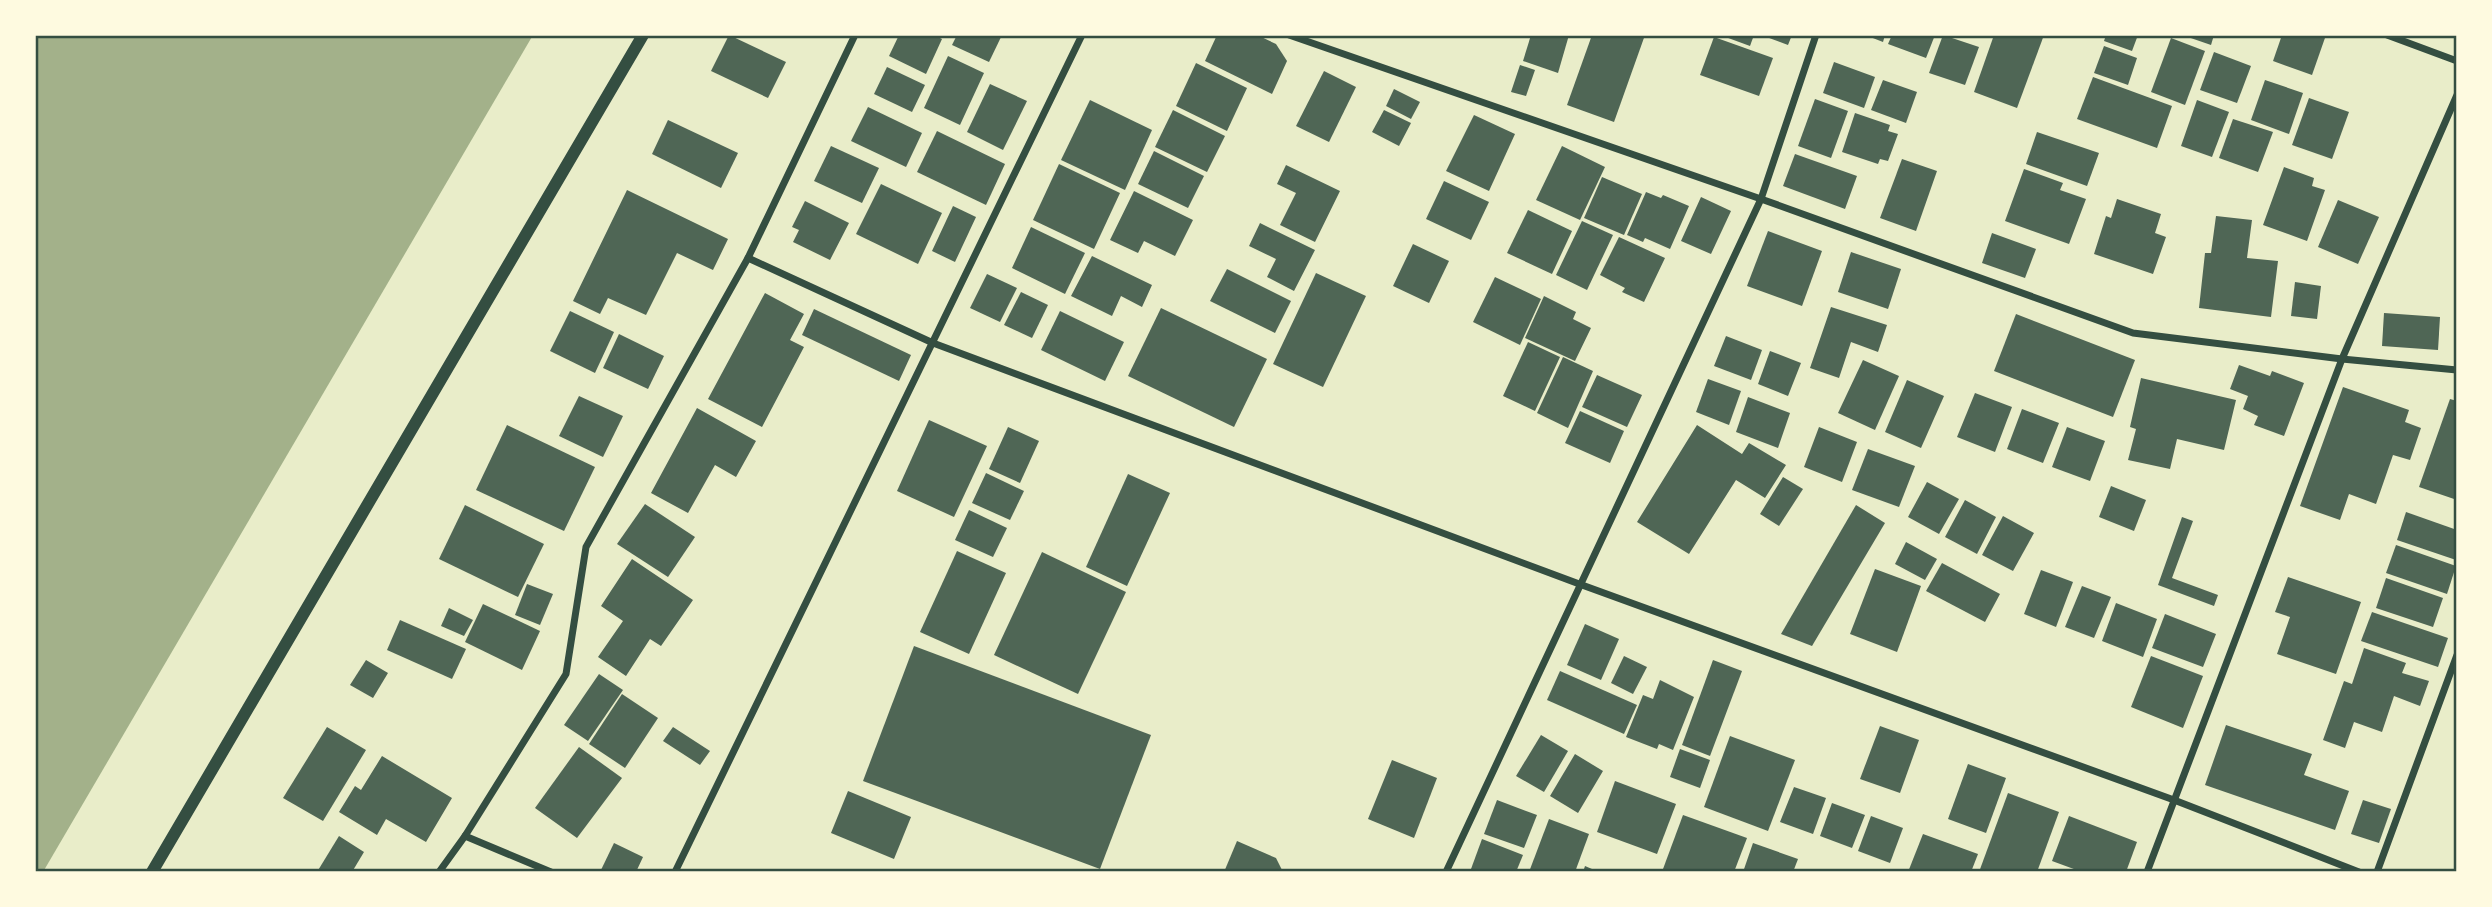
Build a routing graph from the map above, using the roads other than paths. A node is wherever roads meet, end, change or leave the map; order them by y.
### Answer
1 (643, 35) edge
2 (855, 35) edge
3 (1082, 35) edge
4 (1289, 35) edge
5 (1816, 35) edge
6 (2387, 35) edge
7 (2457, 61) edge
8 (2457, 95) edge
9 (1761, 199) junction
10 (748, 258) junction
11 (933, 343) junction
12 (2342, 359) junction
13 (2457, 370) edge
14 (1582, 586) junction
15 (2457, 655) edge
16 (2174, 800) junction
17 (465, 836) junction
18 (152, 872) edge
19 (439, 872) edge
20 (551, 872) edge
21 (674, 872) edge
22 (1446, 872) edge
23 (2147, 872) edge
24 (2359, 872) edge
25 (2377, 872) edge

1 - 18 street
2 - 10 street
3 - 11 street
4 - 9 street
5 - 9 street
6 - 7 street
8 - 12 street
9 - 12 street
9 - 14 street
10 - 11 street
10 - 17 street
11 - 14 street
11 - 21 street
12 - 13 street
12 - 16 street
14 - 16 street
14 - 22 street
15 - 25 street
16 - 23 street
16 - 24 street
17 - 19 street
17 - 20 street

